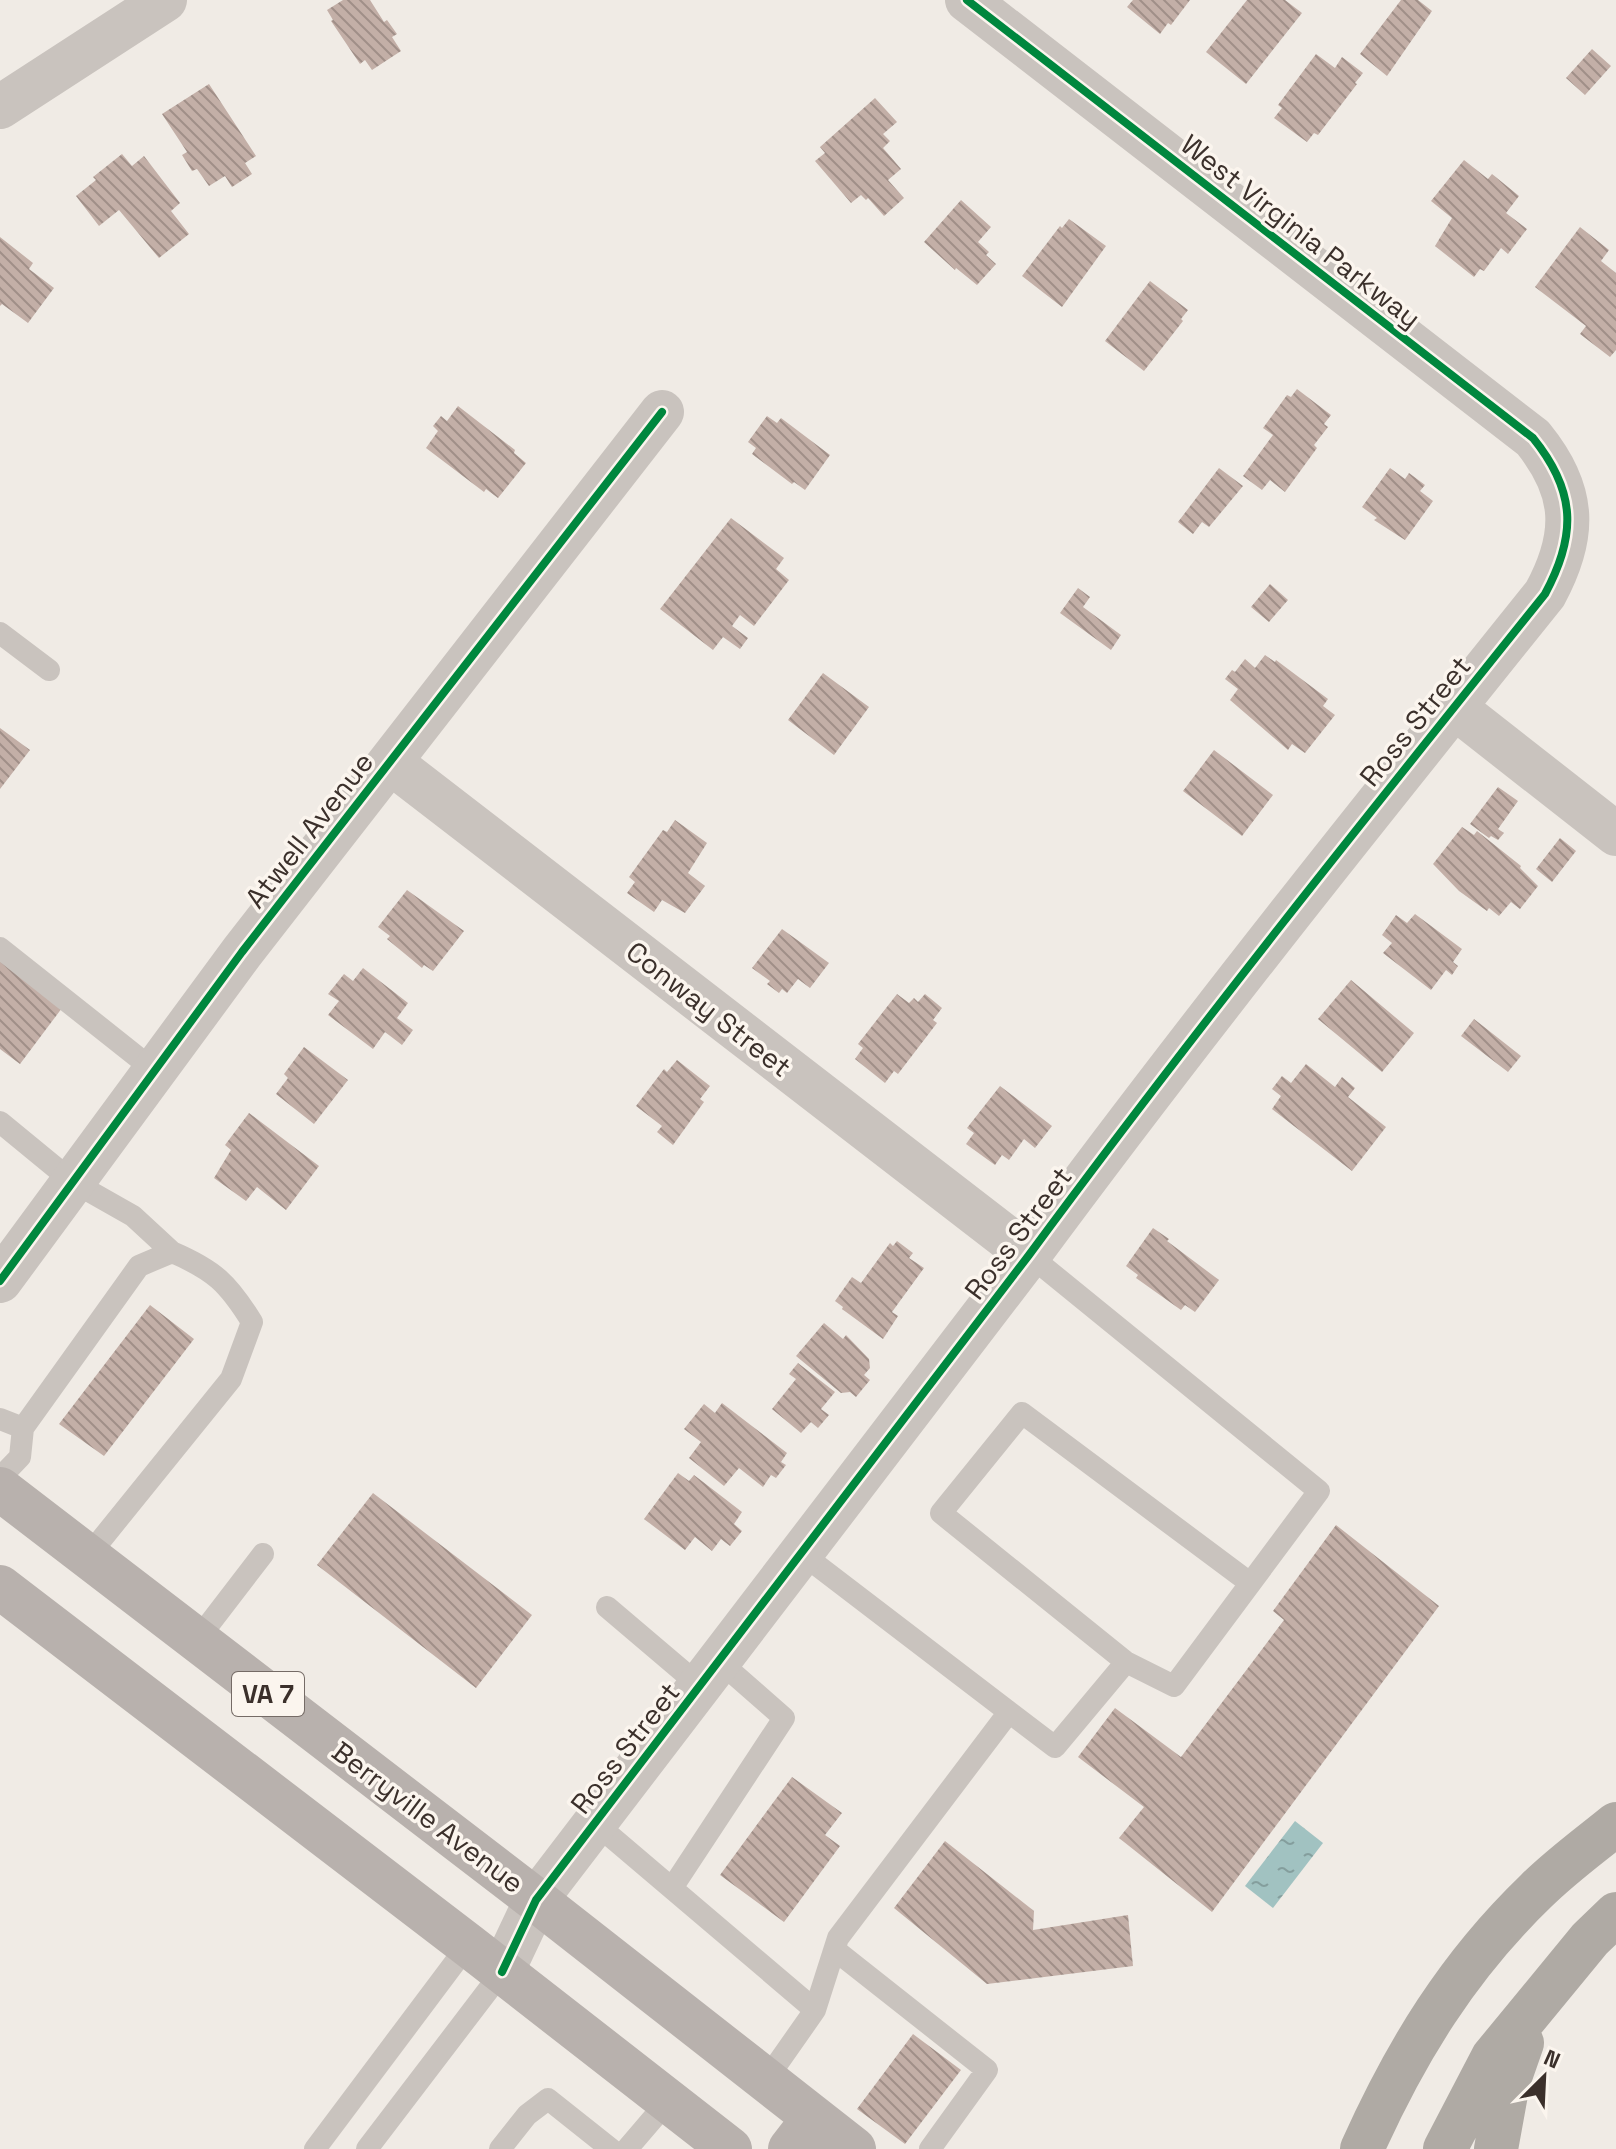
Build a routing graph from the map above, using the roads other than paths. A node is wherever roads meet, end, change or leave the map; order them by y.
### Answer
1 (165, 0) edge
2 (967, 0) edge
3 (0, 107) edge
4 (662, 412) dead end
5 (1568, 524) joint
6 (0, 633) edge
7 (49, 670) dead end
8 (1454, 707) junction
9 (390, 762) junction
10 (1616, 834) edge
11 (0, 948) edge
12 (155, 1071) junction
13 (0, 1122) edge
14 (73, 1182) junction
15 (172, 1252) junction
16 (1029, 1255) junction
17 (0, 1281) edge
18 (0, 1419) edge
19 (23, 1428) junction
20 (0, 1478) edge
21 (0, 1489) edge
22 (801, 1553) junction
23 (263, 1554) dead end
24 (88, 1556) junction
25 (1250, 1583) junction
26 (0, 1587) edge
27 (607, 1607) dead end
28 (197, 1640) junction
29 (1126, 1662) junction
30 (709, 1673) junction
31 (1009, 1712) junction
32 (595, 1823) junction
33 (1616, 1824) edge
34 (672, 1888) junction
35 (536, 1900) junction
36 (1616, 1914) edge
37 (468, 1945) junction
38 (835, 1950) junction
39 (502, 1972) junction
40 (1536, 2003) junction
41 (815, 2010) junction
42 (766, 2080) junction
43 (668, 2101) junction
44 (802, 2133) edge
45 (603, 2147) edge
46 (315, 2149) edge
47 (367, 2149) edge
48 (500, 2149) edge
49 (627, 2149) edge
50 (730, 2149) edge
51 (854, 2149) edge
52 (930, 2149) edge
53 (1362, 2149) edge
54 (1445, 2149) edge
55 (1496, 2149) edge

1 - 3 street
2 - 5 street, West Virginia Parkway
4 - 9 street, Atwell Avenue
5 - 8 street, Ross Street
6 - 7 lane
8 - 10 street
8 - 16 street, Ross Street
9 - 12 street, Atwell Avenue
9 - 16 street, Conway Street
11 - 12 lane
12 - 14 street, Atwell Avenue
13 - 14 lane
14 - 15 lane
14 - 17 street, Atwell Avenue
15 - 19 lane
15 - 24 lane
16 - 22 street, Ross Street
16 - 25 lane
18 - 19 lane
19 - 20 lane
21 - 24 main road, Berryville Avenue / VA 7
22 - 30 street, Ross Street
22 - 31 lane
23 - 28 lane
24 - 28 main road, Berryville Avenue / VA 7
25 - 29 lane
25 - 29 lane
26 - 37 main road, VA 7
27 - 30 lane
28 - 35 main road, Berryville Avenue / VA 7
29 - 31 lane
30 - 32 street, Ross Street
30 - 34 lane
31 - 38 lane
32 - 34 lane
32 - 35 street, Ross Street
33 - 53 highway
34 - 41 lane
35 - 37 street, Ross Street
35 - 39 street, Ross Street
35 - 42 main road, Berryville Avenue / VA 7
36 - 40 highway
37 - 39 main road, VA 7
37 - 46 lane
38 - 41 lane
38 - 52 lane
39 - 43 main road, VA 7
39 - 47 lane
40 - 54 highway
40 - 55 highway
41 - 42 lane
42 - 44 main road, Berryville Avenue / VA 7
43 - 49 lane
43 - 50 main road, VA 7
44 - 51 main road, Berryville Avenue / VA 7
45 - 48 lane

